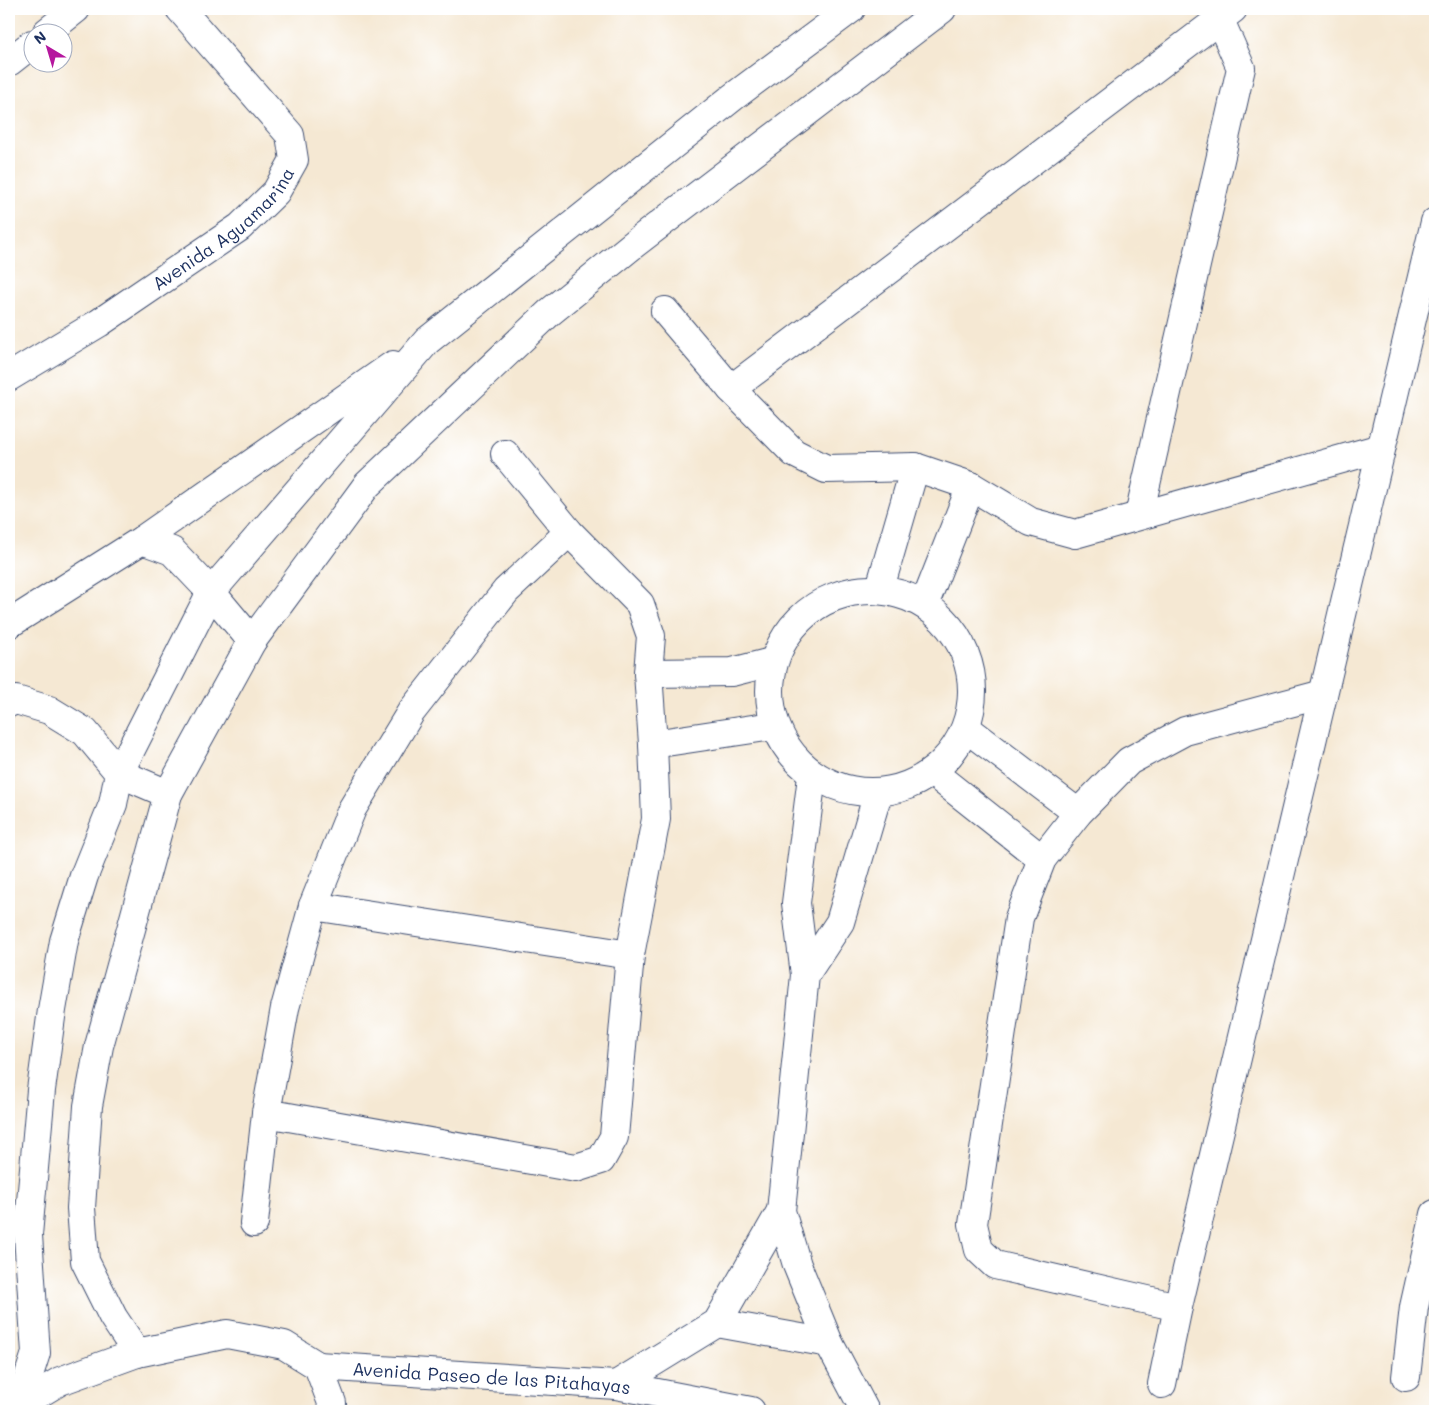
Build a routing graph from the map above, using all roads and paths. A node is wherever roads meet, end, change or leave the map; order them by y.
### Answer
1 (76, 9) edge
2 (180, 9) edge
3 (842, 9) edge
4 (850, 9) edge
5 (942, 9) edge
6 (1226, 14) edge
7 (59, 22) edge
8 (823, 29) junction
9 (22, 52) edge
10 (9, 62) edge
11 (1435, 222) edge
12 (665, 311) dead end
13 (427, 341) junction
14 (9, 377) edge
15 (731, 389) junction
16 (1381, 448) junction
17 (505, 454) dead end
18 (915, 468) junction
19 (971, 486) junction
20 (1139, 516) junction
21 (569, 532) junction
22 (142, 540) junction
23 (880, 588) junction
24 (211, 592) junction
25 (925, 603) junction
26 (9, 624) edge
27 (252, 641) junction
28 (772, 662) junction
29 (648, 674) junction
30 (1323, 694) junction
31 (9, 703) edge
32 (773, 726) junction
33 (966, 728) junction
34 (654, 744) junction
35 (932, 772) junction
36 (119, 773) junction
37 (812, 776) junction
38 (878, 793) junction
39 (168, 794) junction
40 (1078, 813) junction
41 (1042, 859) junction
42 (313, 906) junction
43 (630, 955) junction
44 (805, 975) junction
45 (266, 1113) junction
46 (781, 1211) junction
47 (1435, 1214) edge
48 (254, 1223) dead end
49 (1425, 1306) edge
50 (1178, 1307) junction
51 (717, 1323) junction
52 (829, 1343) junction
53 (136, 1353) junction
54 (318, 1366) junction
55 (1406, 1377) dead end
56 (616, 1384) junction
57 (1162, 1384) dead end
58 (15, 1409) edge
59 (331, 1411) edge
60 (752, 1411) edge
61 (865, 1411) edge

1 - 7 street
2 - 14 street, Avenida Aguamarina
3 - 8 street
4 - 8 street
5 - 27 street
6 - 15 street
6 - 20 street
8 - 13 street
9 - 10 street
11 - 16 street
12 - 15 street
13 - 22 street
13 - 24 street
15 - 18 street
16 - 20 street
16 - 30 street
17 - 21 street
18 - 19 street
18 - 23 street
19 - 20 street
19 - 25 street
21 - 29 street
21 - 42 street
22 - 24 street
22 - 26 street
23 - 25 street
23 - 28 street
24 - 27 street
24 - 36 street
25 - 33 street
27 - 39 street
28 - 29 street
28 - 32 street
29 - 34 street
30 - 40 street
30 - 50 street
31 - 36 street
32 - 34 street
32 - 37 street
33 - 35 street
33 - 40 street
34 - 43 street
35 - 38 street
35 - 41 street
36 - 39 street
36 - 58 street
37 - 38 street
37 - 44 street
38 - 44 street
39 - 53 street
40 - 41 street
41 - 50 street
42 - 43 street
42 - 45 street
43 - 45 street
44 - 46 street
45 - 48 street
46 - 51 street
46 - 52 street
47 - 49 street
49 - 55 street
50 - 57 street
51 - 52 street
51 - 56 street
52 - 61 street
53 - 54 street
53 - 58 street
54 - 56 street, Avenida Paseo de las Pitahayas
54 - 59 street
56 - 60 street, Avenida Paseo de las Pitahayas

